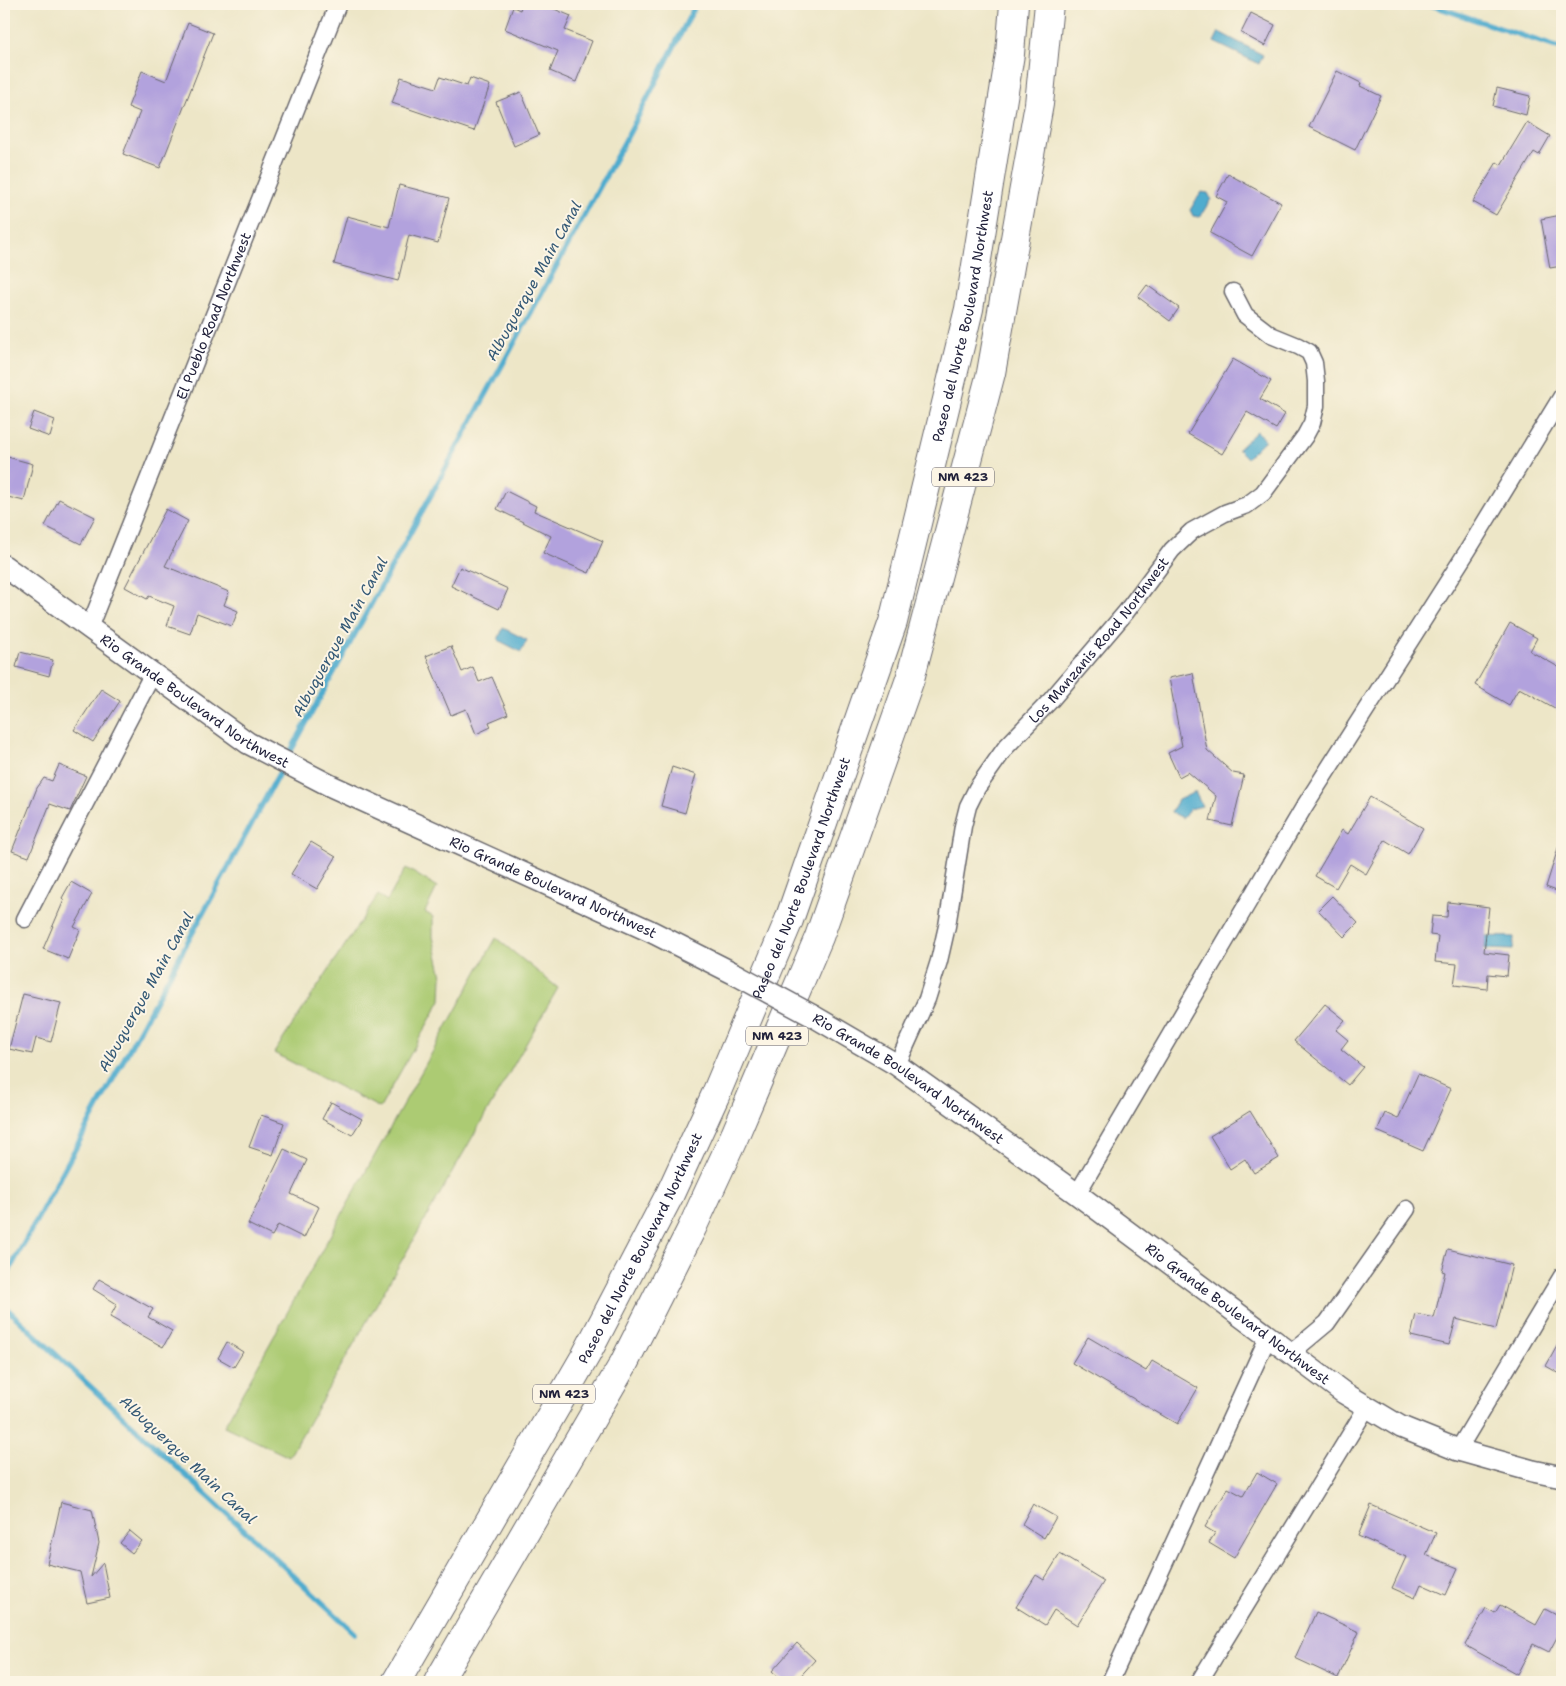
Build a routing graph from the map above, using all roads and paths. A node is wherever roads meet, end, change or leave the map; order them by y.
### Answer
1 (338, 4) edge
2 (1014, 4) edge
3 (1049, 4) edge
4 (1234, 292) dead end
5 (1562, 396) edge
6 (4, 566) edge
7 (89, 628) junction
8 (152, 674) junction
9 (25, 919) dead end
10 (897, 1065) junction
11 (1077, 1194) junction
12 (1407, 1209) dead end
13 (1562, 1276) edge
14 (1268, 1337) junction
15 (1291, 1354) junction
16 (1367, 1407) junction
17 (1458, 1450) junction
18 (1562, 1477) edge
19 (396, 1682) edge
20 (438, 1682) edge
21 (1110, 1682) edge
22 (1199, 1682) edge

1 - 7 street, El Pueblo Road Northwest
2 - 19 highway, Paseo del Norte Boulevard Northwest / NM 423
3 - 20 highway, NM 423
4 - 10 street, Los Manzanis Road Northwest
5 - 11 street
6 - 7 street, Rio Grande Boulevard Northwest
7 - 8 street, Rio Grande Boulevard Northwest
8 - 9 street
8 - 10 street, Rio Grande Boulevard Northwest, bridge
10 - 11 street, Rio Grande Boulevard Northwest
11 - 14 street, Rio Grande Boulevard Northwest
12 - 15 street
13 - 17 street
14 - 15 street, Rio Grande Boulevard Northwest
14 - 21 street
15 - 16 street, Rio Grande Boulevard Northwest
16 - 17 street, Rio Grande Boulevard Northwest
16 - 22 street
17 - 18 street, Rio Grande Boulevard Northwest

